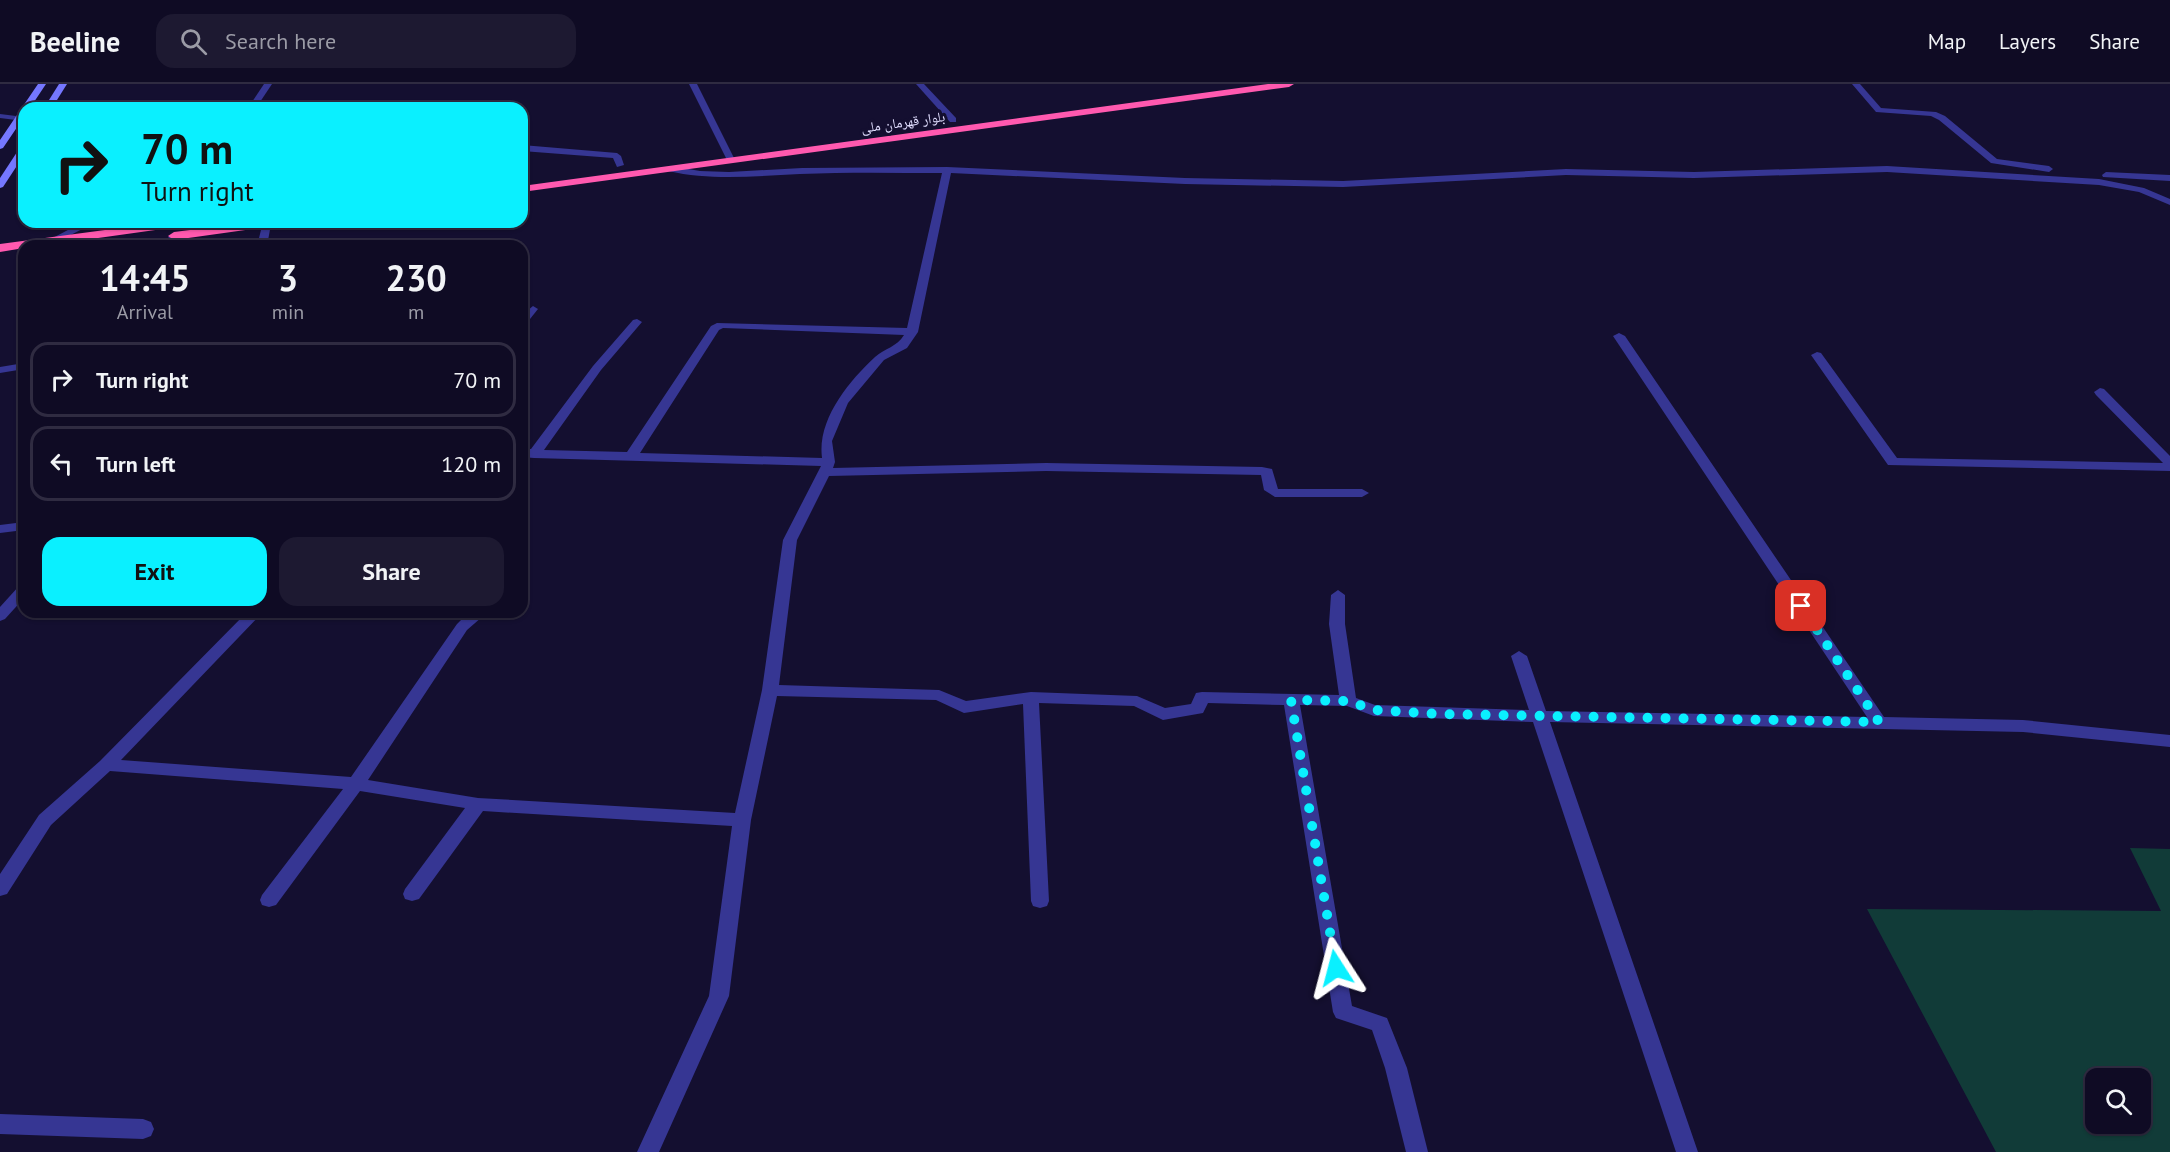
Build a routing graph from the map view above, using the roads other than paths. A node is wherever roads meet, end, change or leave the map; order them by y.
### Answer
1 (42, 84) edge
2 (63, 84) edge
3 (268, 84) edge
4 (693, 84) edge
5 (920, 84) edge
6 (1232, 84) edge
7 (1289, 84) edge
8 (1856, 84) edge
9 (30, 102) edge
10 (52, 102) edge
11 (256, 102) edge
12 (0, 116) edge
13 (18, 119) edge
14 (953, 120) junction
15 (18, 123) edge
16 (0, 146) edge
17 (528, 149) edge
18 (18, 156) edge
19 (729, 156) junction
20 (1994, 161) junction
21 (620, 165) junction
22 (671, 169) junction
23 (947, 170) junction
24 (2011, 175) junction
25 (528, 177) edge
26 (2170, 178) edge
27 (0, 185) edge
28 (528, 188) edge
29 (2170, 202) edge
30 (79, 228) edge
31 (145, 228) edge
32 (244, 228) edge
33 (54, 240) joint
34 (178, 240) edge
35 (18, 245) edge
36 (0, 248) edge
37 (18, 258) edge
38 (0, 260) edge
39 (533, 309) dead end
40 (528, 315) edge
41 (637, 322) dead end
42 (912, 332) junction
43 (1619, 336) dead end
44 (1817, 355) dead end
45 (18, 367) edge
46 (0, 369) edge
47 (2100, 392) dead end
48 (528, 454) edge
49 (632, 455) junction
50 (2170, 465) edge
51 (826, 467) junction
52 (1362, 494) dead end
53 (18, 527) edge
54 (0, 530) edge
55 (1338, 595) dead end
56 (18, 596) edge
57 (0, 616) edge
58 (250, 618) edge
59 (472, 618) edge
60 (1519, 656) dead end
61 (770, 690) junction
62 (1031, 697) junction
63 (1291, 700) junction
64 (1348, 701) junction
65 (1540, 716) junction
66 (1879, 722) junction
67 (2170, 741) edge
68 (106, 765) junction
69 (356, 784) junction
70 (478, 804) junction
71 (742, 820) junction
72 (0, 889) edge
73 (412, 894) dead end
74 (269, 900) dead end
75 (1040, 901) dead end
76 (0, 1124) edge
77 (143, 1129) dead end
78 (648, 1152) edge
79 (1417, 1152) edge
80 (1687, 1152) edge

1 - 9 main road
2 - 10 main road
3 - 11 street
4 - 19 street
5 - 14 street
6 - 14 highway, بلوار قهرمان ملی
7 - 19 highway, بلوار قهرمان ملی
8 - 20 street
12 - 13 street
14 - 19 highway, بلوار قهرمان ملی
15 - 16 main road
17 - 21 street
18 - 27 main road
19 - 21 highway, بلوار قهرمان ملی
19 - 22 highway, بلوار قهرمان ملی
20 - 24 street
20 - 26 street
21 - 25 highway, بلوار قهرمان ملی
22 - 23 street
22 - 28 highway, بلوار قهرمان ملی
23 - 24 street
23 - 42 street
24 - 29 street
30 - 33 street
31 - 33 highway
32 - 34 highway
35 - 36 highway
37 - 38 highway
39 - 40 street
41 - 48 street
42 - 49 street
42 - 51 street
43 - 66 street
44 - 50 street
45 - 46 street
47 - 50 street
48 - 49 street
49 - 51 street
51 - 52 street
51 - 61 street
53 - 54 street
55 - 64 street
56 - 57 street
58 - 68 street
59 - 69 street
60 - 65 street
61 - 62 street
61 - 71 street
62 - 63 street
62 - 75 street
63 - 64 street
63 - 79 street
64 - 65 street
65 - 66 street
65 - 80 street
66 - 67 street
68 - 69 street
68 - 72 street
69 - 70 street
69 - 74 street
70 - 71 street
70 - 73 street
71 - 78 street
76 - 77 street

